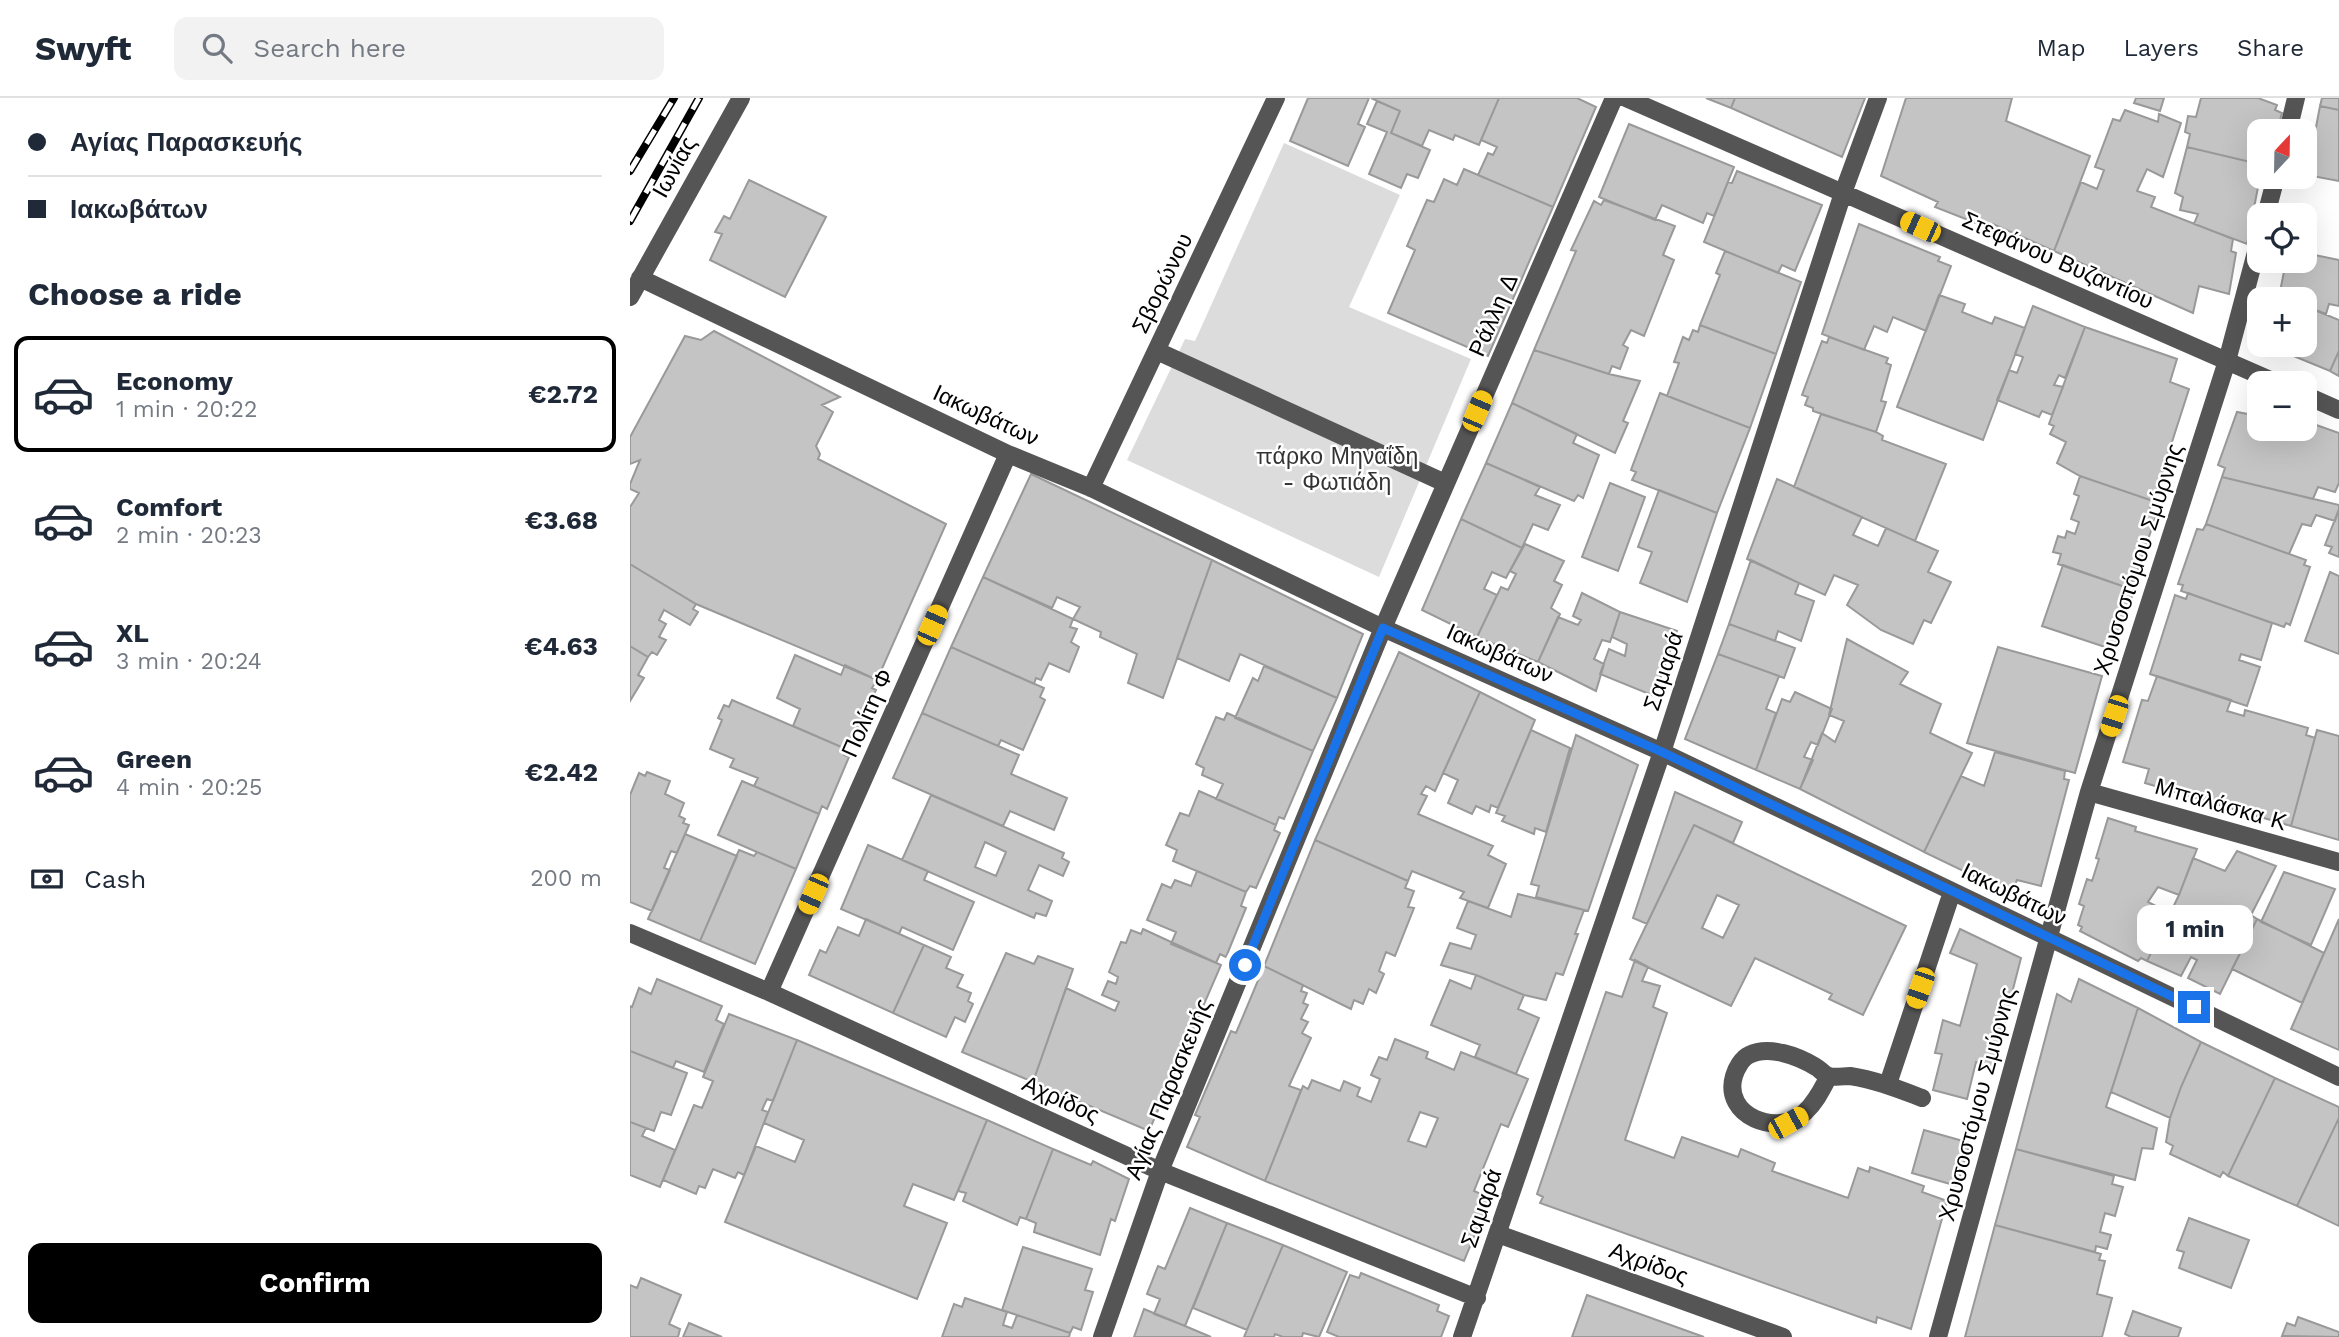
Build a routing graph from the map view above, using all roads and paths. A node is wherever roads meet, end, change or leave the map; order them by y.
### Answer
1 (741, 98) edge
2 (1276, 98) edge
3 (1614, 98) edge
4 (1626, 98) edge
5 (1878, 98) edge
6 (2296, 98) edge
7 (2291, 119) edge
8 (1843, 193) junction
9 (2250, 273) edge
10 (640, 278) junction
11 (630, 297) edge
12 (1157, 351) junction
13 (2227, 361) junction
14 (2250, 371) edge
15 (2317, 400) edge
16 (2339, 410) edge
17 (1009, 454) junction
18 (1445, 483) junction
19 (1091, 488) junction
20 (1383, 628) junction
21 (1662, 752) junction
22 (2089, 792) junction
23 (2339, 862) edge
24 (1952, 891) junction
25 (630, 933) edge
26 (2049, 937) junction
27 (769, 992) junction
28 (1829, 1076) junction
29 (2339, 1077) edge
30 (1888, 1084) junction
31 (1922, 1098) dead end
32 (1160, 1171) junction
33 (1498, 1234) junction
34 (1477, 1298) junction
35 (1102, 1337) edge
36 (1462, 1337) edge
37 (1783, 1337) edge
38 (1938, 1337) edge

1 - 10 street, Ιωνίας
2 - 12 street, Σβορώνου
3 - 18 street, Ράλλη Δ
4 - 8 street, Στεφάνου Βυζαντίου
5 - 8 street, Σαμαρά
6 - 7 street
8 - 13 street, Στεφάνου Βυζαντίου
8 - 21 street, Σαμαρά
9 - 13 street, Χρυσοστόμου Σμύρνης
10 - 11 street, Ιωνίας
10 - 17 street, Ιακωβάτων
12 - 18 street
12 - 19 street, Σβορώνου
13 - 14 street, Στεφάνου Βυζαντίου
13 - 22 street, Χρυσοστόμου Σμύρνης
15 - 16 street
17 - 19 street, Ιακωβάτων
17 - 27 street, Πολίτη Φ
18 - 20 street, Ράλλη Δ
19 - 20 street, Ιακωβάτων
20 - 21 street, Ιακωβάτων
20 - 32 street, Αγίας Παρασκευής
21 - 24 street, Ιακωβάτων
21 - 33 street, Σαμαρά
22 - 23 street, Μπαλάσκα Κ
22 - 26 street, Χρυσοστόμου Σμύρνης
24 - 26 street, Ιακωβάτων
24 - 30 street
25 - 27 street, Αχρίδος
26 - 29 street, Ιακωβάτων
26 - 38 street, Χρυσοστόμου Σμύρνης
27 - 32 street, Αχρίδος
28 - 28 street
28 - 30 street
30 - 31 street
32 - 34 street, Αχρίδος
32 - 35 street, Αγίας Παρασκευής
33 - 34 street, Σαμαρά
33 - 37 street, Αχρίδος
34 - 36 street, Σαμαρά

